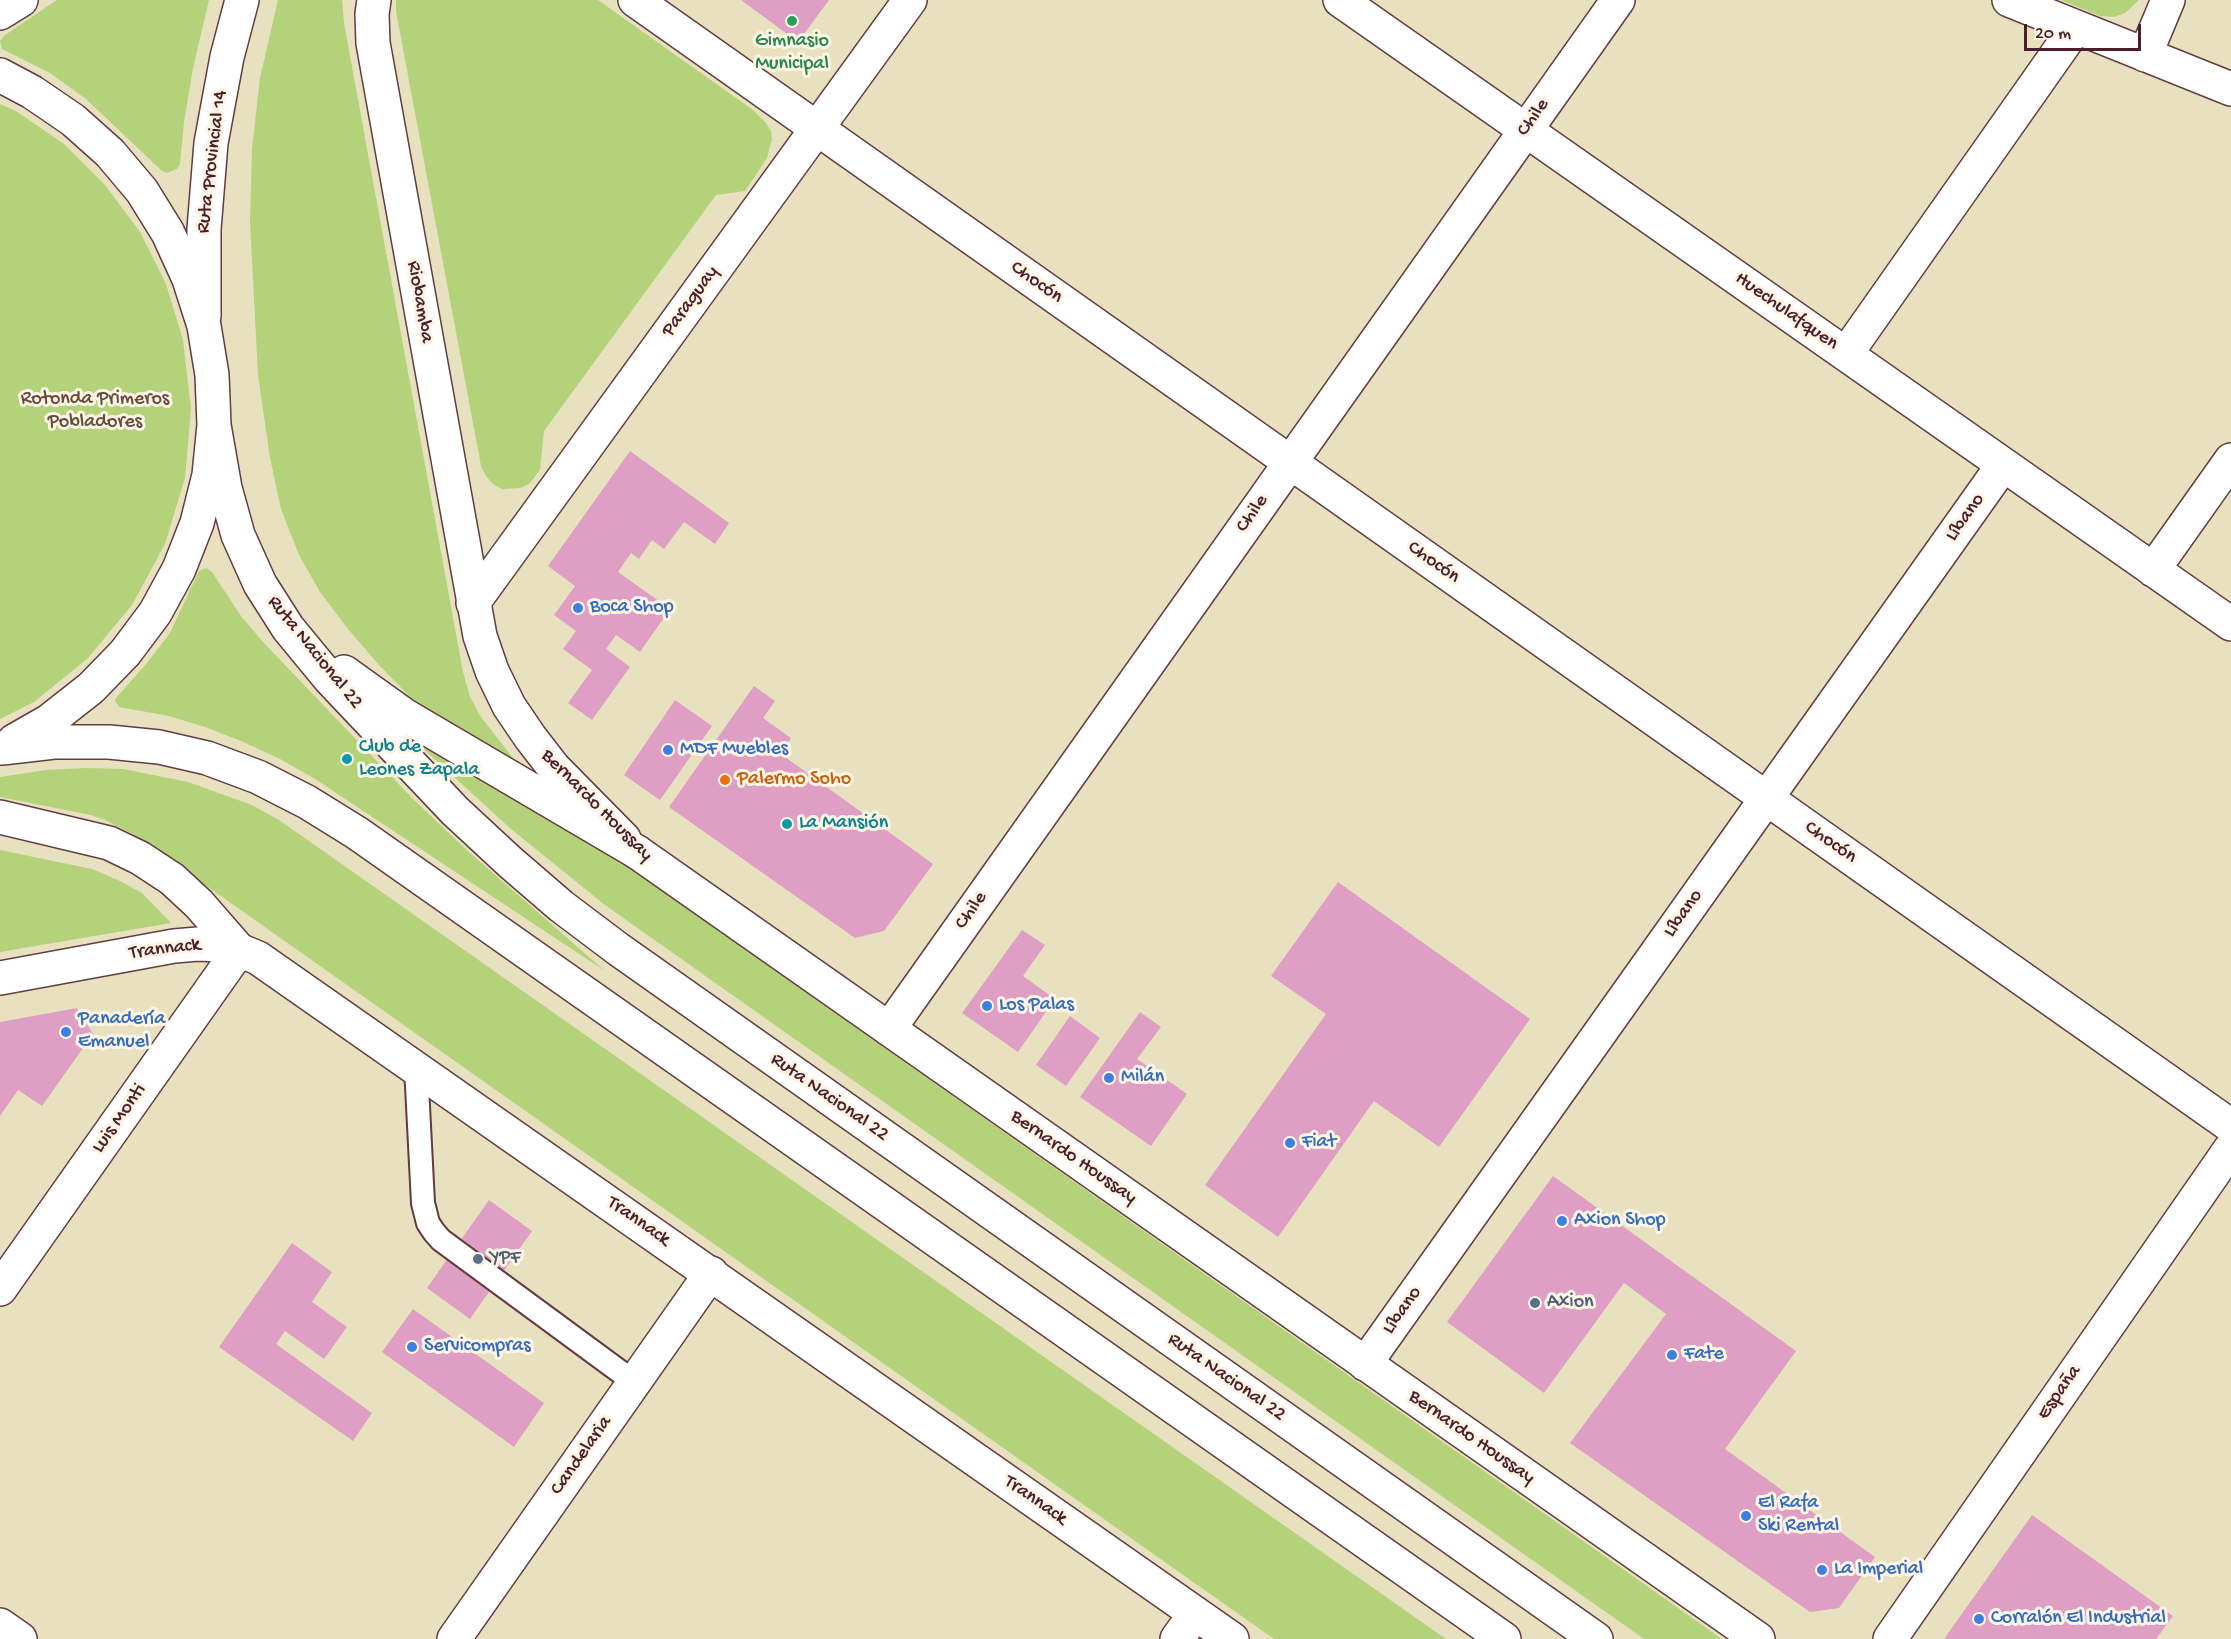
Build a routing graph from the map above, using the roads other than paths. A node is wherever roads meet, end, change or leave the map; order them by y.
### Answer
1 (21, 0) edge
2 (242, 0) edge
3 (374, 0) edge
4 (635, 0) edge
5 (910, 0) edge
6 (1340, 0) edge
7 (1618, 0) edge
8 (2009, 0) edge
9 (2168, 0) edge
10 (0, 13) edge
11 (2076, 27) junction
12 (2145, 55) junction
13 (0, 75) edge
14 (2231, 89) edge
15 (817, 128) junction
16 (1525, 130) junction
17 (204, 326) junction
18 (1846, 354) junction
19 (214, 425) junction
20 (2231, 460) edge
21 (1290, 462) junction
22 (2003, 465) junction
23 (2153, 570) junction
24 (473, 603) junction
25 (2231, 624) edge
26 (288, 628) junction
27 (1, 748) edge
28 (1767, 798) junction
29 (0, 817) edge
30 (637, 852) junction
31 (239, 950) junction
32 (0, 978) edge
33 (889, 1029) junction
34 (416, 1067) junction
35 (2231, 1126) edge
36 (2231, 1148) edge
37 (711, 1273) junction
38 (0, 1289) edge
39 (1365, 1364) junction
40 (634, 1382) junction
41 (0, 1625) edge
42 (1186, 1626) edge
43 (20, 1639) edge
44 (454, 1639) edge
45 (1232, 1639) edge
46 (1504, 1639) edge
47 (1596, 1639) edge
48 (1758, 1639) edge
49 (1890, 1639) edge

1 - 10 street
2 - 17 street, Ruta Provincial 14
3 - 24 street, Riobamba
4 - 15 street, Chocón
5 - 15 street, Paraguay
6 - 16 street, Huechulafquen
7 - 16 street, Chile
8 - 11 street
9 - 12 street
11 - 12 street
11 - 18 street
12 - 14 street
13 - 17 street
15 - 21 street, Chocón
15 - 24 street, Paraguay
16 - 18 street, Huechulafquen
16 - 21 street, Chile
17 - 19 street
18 - 22 street, Huechulafquen
19 - 26 street, Ruta Nacional 22
19 - 27 street
20 - 23 street
21 - 28 street, Chocón
21 - 33 street, Chile
22 - 23 street, Huechulafquen
22 - 28 street, Líbano
23 - 25 street, Huechulafquen
24 - 30 street, Bernardo Houssay
26 - 30 street
26 - 47 street, Ruta Nacional 22
27 - 46 street
28 - 35 street, Chocón
28 - 39 street, Líbano
29 - 31 street
30 - 33 street, Bernardo Houssay
31 - 32 street, Trannack
31 - 34 street, Trannack
31 - 38 street, Luis Monti
33 - 39 street, Bernardo Houssay
34 - 37 street, Trannack
34 - 40 lane
36 - 49 street, España
37 - 40 street, Candelaria
37 - 42 street, Trannack
39 - 48 street, Bernardo Houssay
40 - 44 street, Candelaria
41 - 43 street
42 - 45 street, Trannack

